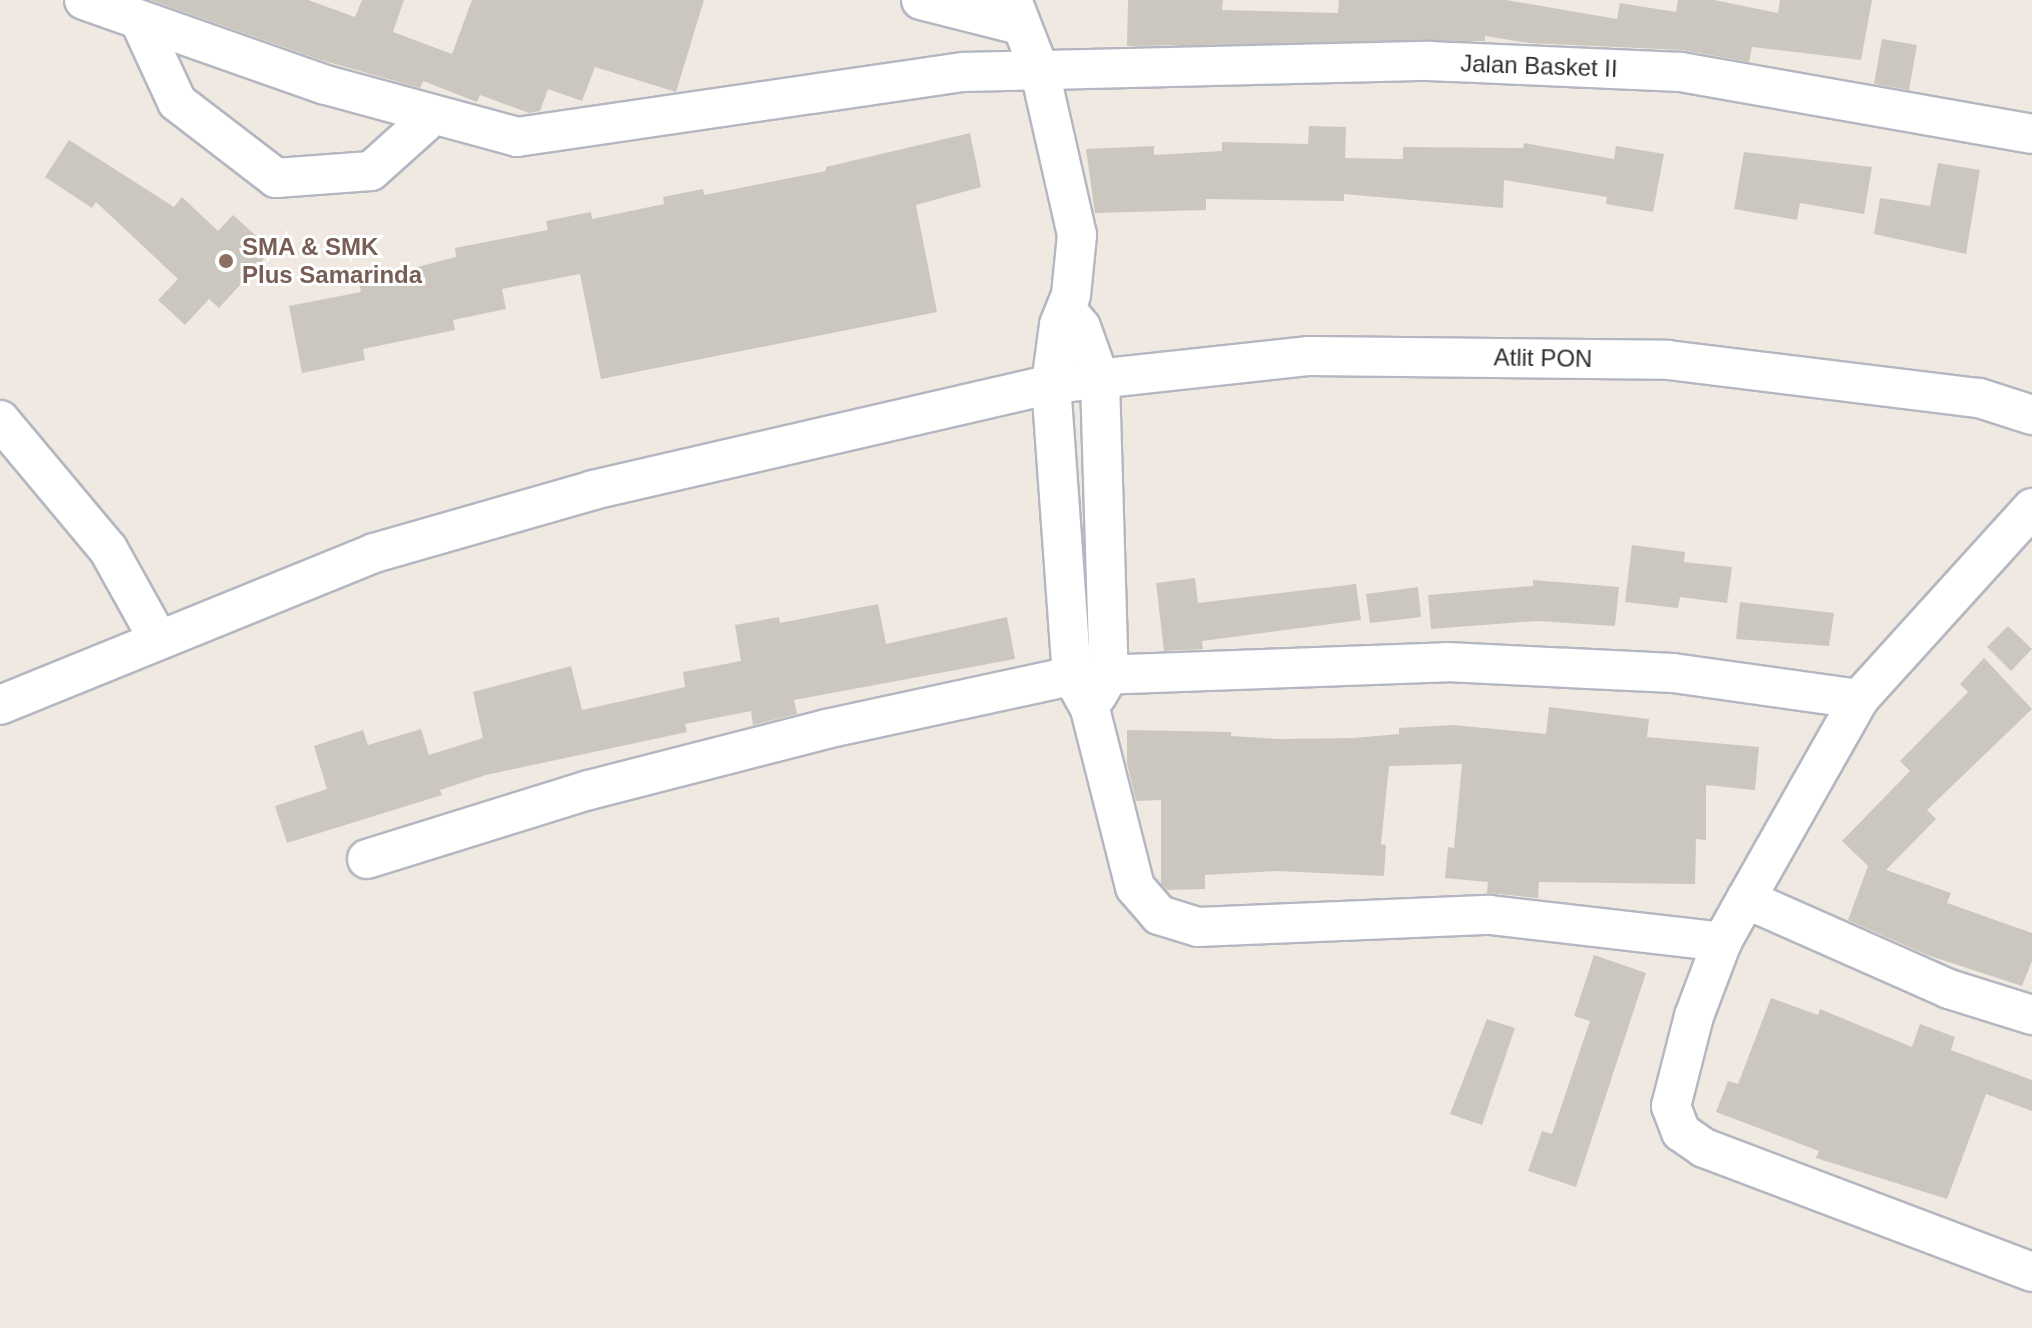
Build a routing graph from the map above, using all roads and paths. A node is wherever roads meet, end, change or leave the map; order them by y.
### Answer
1 (84, 0) edge
2 (921, 0) edge
3 (1016, 12) edge
4 (141, 24) junction
5 (1040, 72) junction
6 (431, 117) junction
7 (2032, 134) edge
8 (1067, 310) junction
9 (1100, 380) junction
10 (1051, 384) junction
11 (2032, 415) edge
12 (0, 420) edge
13 (2032, 508) edge
14 (157, 637) junction
15 (1090, 686) junction
16 (1859, 699) junction
17 (0, 705) edge
18 (367, 859) dead end
19 (1746, 899) junction
20 (1722, 942) junction
21 (2032, 1015) edge
22 (2032, 1272) edge

1 - 4 street, Jalan Basket II
2 - 3 street
3 - 5 street
4 - 6 street, Jalan Basket II
4 - 6 street
5 - 6 street, Jalan Basket II
5 - 7 street, Jalan Basket II
5 - 8 street
8 - 9 street
8 - 10 street
9 - 10 street, Atlit PON
9 - 11 street, Atlit PON
9 - 15 street
10 - 14 street, Atlit PON
10 - 15 street
12 - 14 street
13 - 16 street
14 - 17 street, Atlit PON
15 - 16 street
15 - 18 street
15 - 20 street
16 - 19 street
19 - 20 street
19 - 21 street
20 - 22 street

